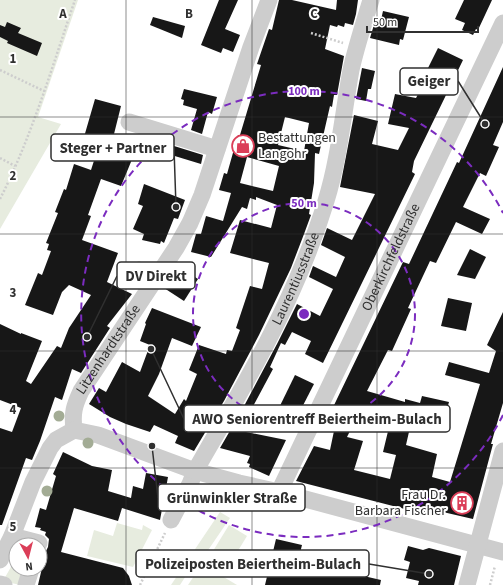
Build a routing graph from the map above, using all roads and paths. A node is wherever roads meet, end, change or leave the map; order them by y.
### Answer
1 (76, 0) edge
2 (269, 0) edge
3 (371, 0) edge
4 (503, 23) edge
5 (312, 33) dead end
6 (357, 47) junction
7 (0, 70) edge
8 (44, 91) junction
9 (130, 122) dead end
10 (218, 149) junction
11 (0, 158) edge
12 (15, 166) junction
13 (0, 199) edge
14 (74, 430) junction
15 (503, 451) edge
16 (195, 470) junction
17 (278, 492) junction
18 (171, 520) joint
19 (12, 536) junction
20 (16, 537) edge
21 (477, 545) junction
22 (501, 552) edge
23 (0, 560) edge
24 (0, 584) edge
25 (4, 585) edge
26 (140, 585) edge
27 (466, 585) edge
28 (490, 585) edge

1 - 8 path
2 - 10 street, Litzenhardtstraße
3 - 6 street, Laurentiusstraße
4 - 17 street, Oberkirchfeldstraße
5 - 6 path
6 - 16 street, Laurentiusstraße
7 - 8 path
8 - 12 path
9 - 10 street
10 - 14 street, Litzenhardtstraße
11 - 12 path
12 - 13 path
14 - 16 street
14 - 19 street
15 - 21 street
16 - 17 street
16 - 18 street, Laurentiusstraße
17 - 21 street
18 - 26 path
19 - 20 street
19 - 23 street
21 - 22 street
21 - 27 street
22 - 28 path
24 - 25 street

